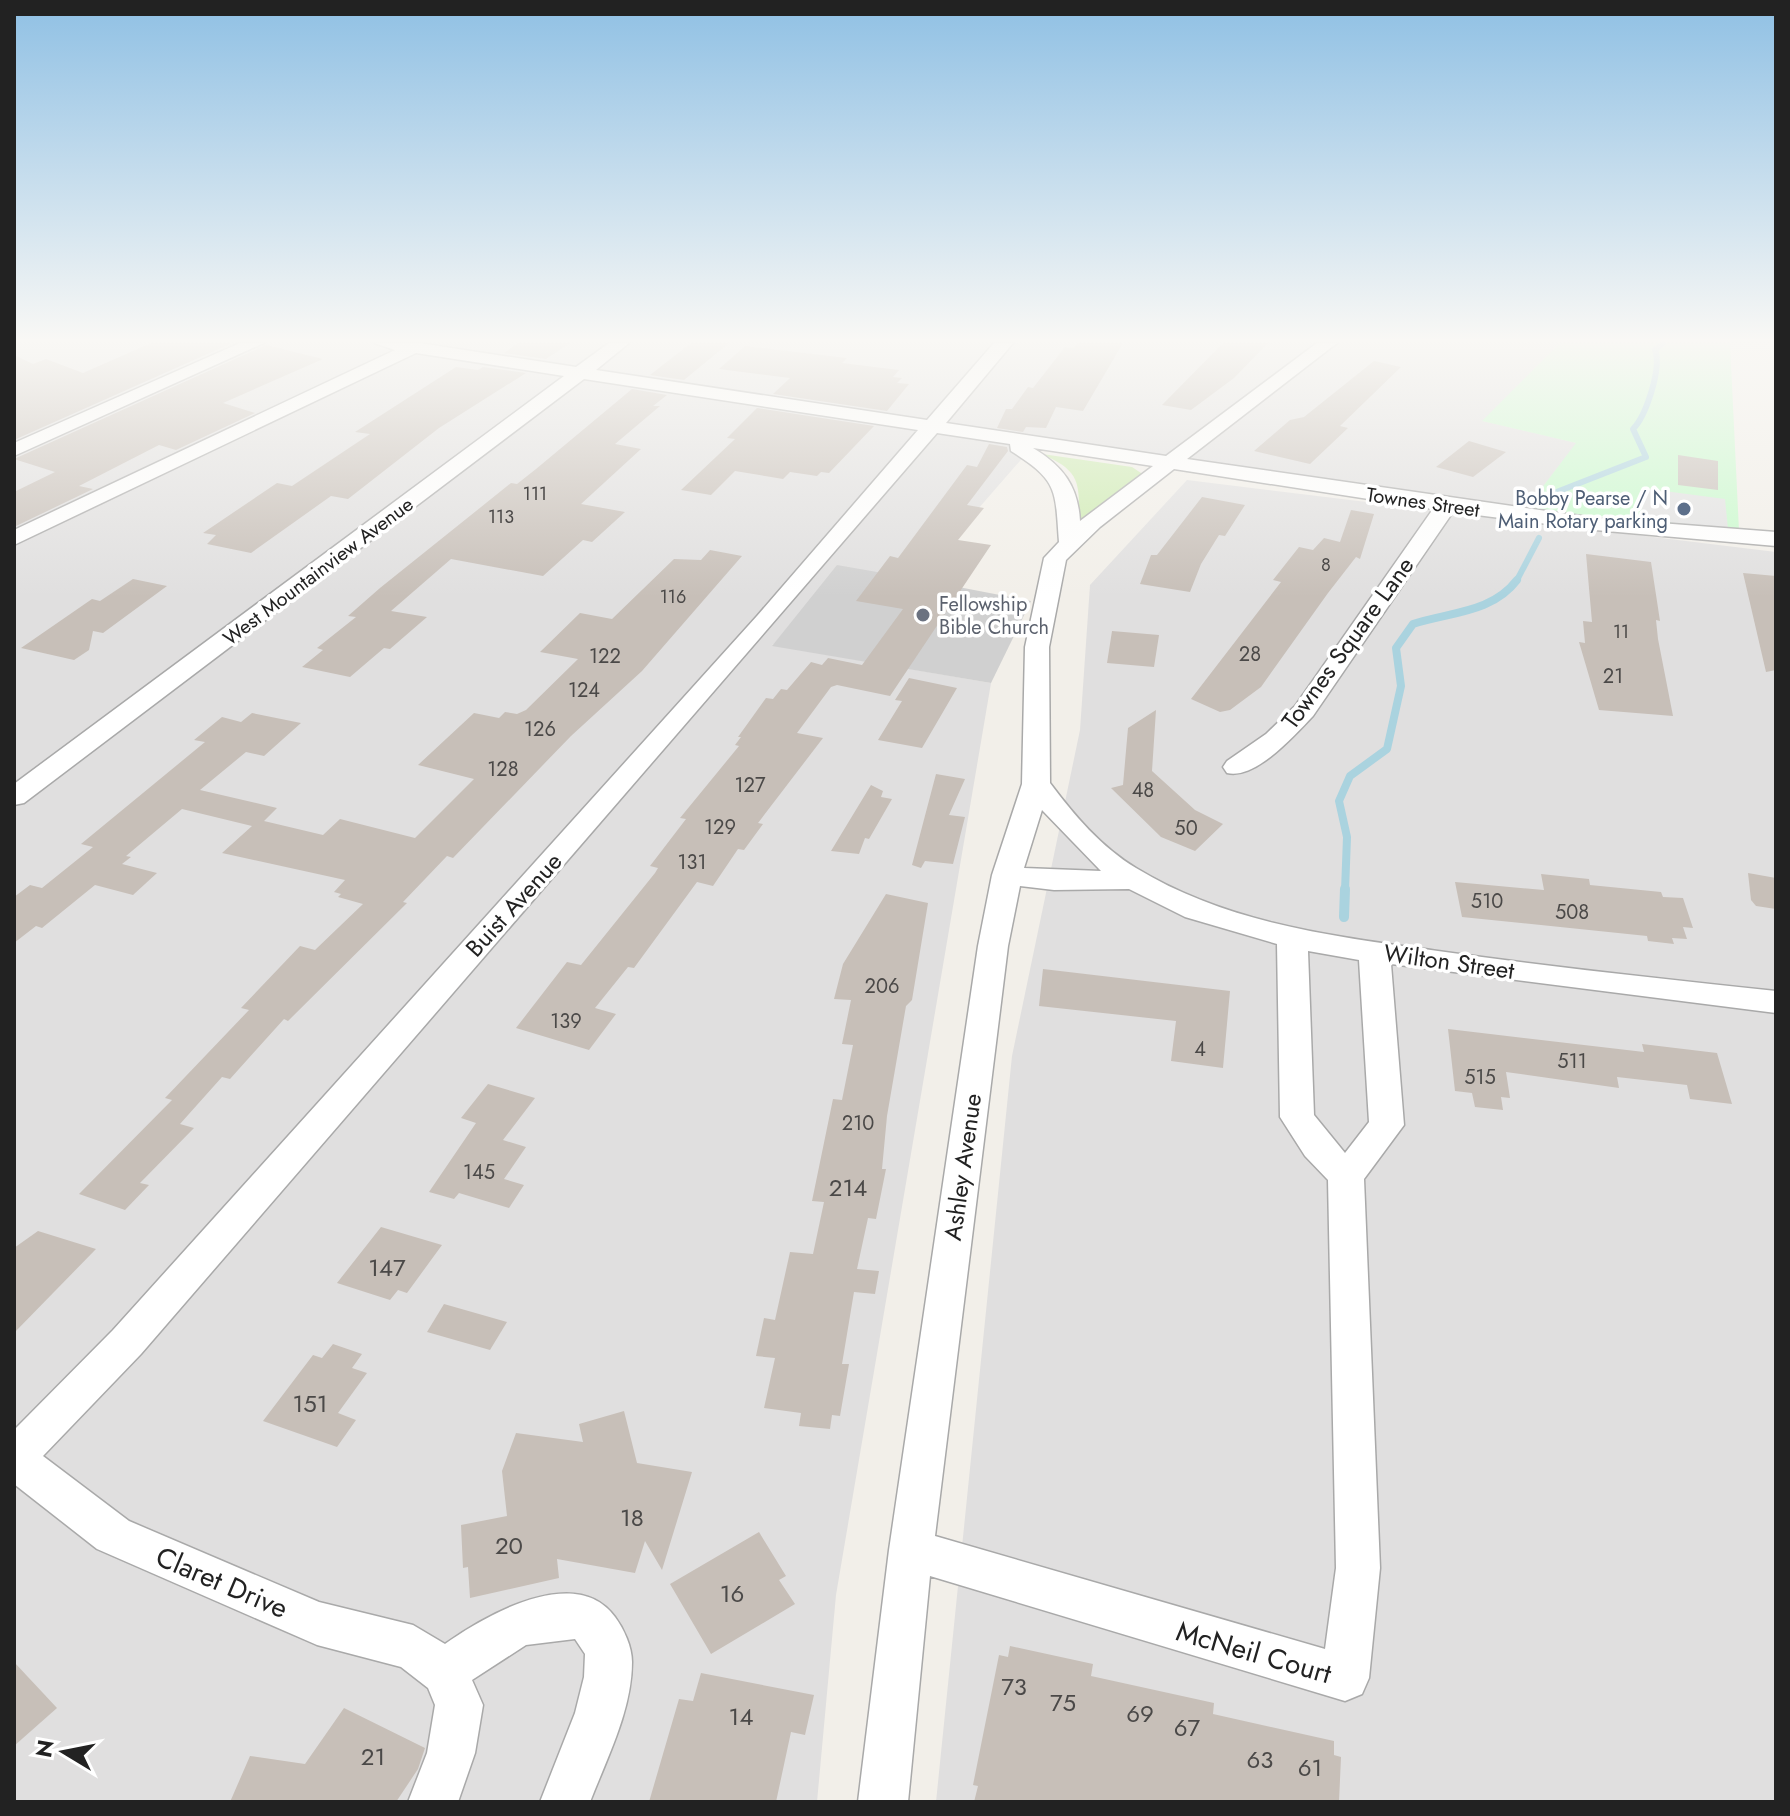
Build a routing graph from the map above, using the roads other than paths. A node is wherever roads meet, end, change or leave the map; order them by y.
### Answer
1 (64, 428) edge
2 (246, 428) edge
3 (511, 428) edge
4 (932, 428) joint
5 (1215, 428) edge
6 (1006, 440) junction
7 (14, 450) edge
8 (1167, 464) junction
9 (1447, 505) junction
10 (14, 538) edge
11 (1776, 539) edge
12 (1069, 541) junction
13 (1236, 767) dead end
14 (1036, 784) junction
15 (14, 797) edge
16 (1007, 875) junction
17 (1133, 880) junction
18 (1292, 936) junction
19 (1374, 952) junction
20 (1776, 1002) edge
21 (1346, 1176) junction
22 (14, 1459) edge
23 (911, 1550) junction
24 (445, 1672) junction
25 (433, 1802) edge
26 (565, 1802) edge
27 (883, 1802) edge

1 - 7 street
2 - 10 street
3 - 15 street, West Mountainview Avenue
4 - 6 street, Townes Street
4 - 22 street, Buist Avenue
5 - 8 street, Ashley Avenue
6 - 8 street, Townes Street
6 - 12 street
8 - 9 street, Townes Street
8 - 12 street, Ashley Avenue
9 - 11 street, Townes Street
9 - 13 street, Townes Square Lane
12 - 14 street, Ashley Avenue
14 - 16 street, Ashley Avenue
14 - 17 street, Wilton Street
16 - 17 street, Wilton Street
16 - 23 street, Ashley Avenue
17 - 18 street, Wilton Street
18 - 19 street, Wilton Street
18 - 21 street
19 - 20 street, Wilton Street
19 - 21 street
21 - 23 street, McNeil Court
22 - 24 street, Claret Drive
23 - 27 street, Ashley Avenue
24 - 25 street
24 - 26 street

